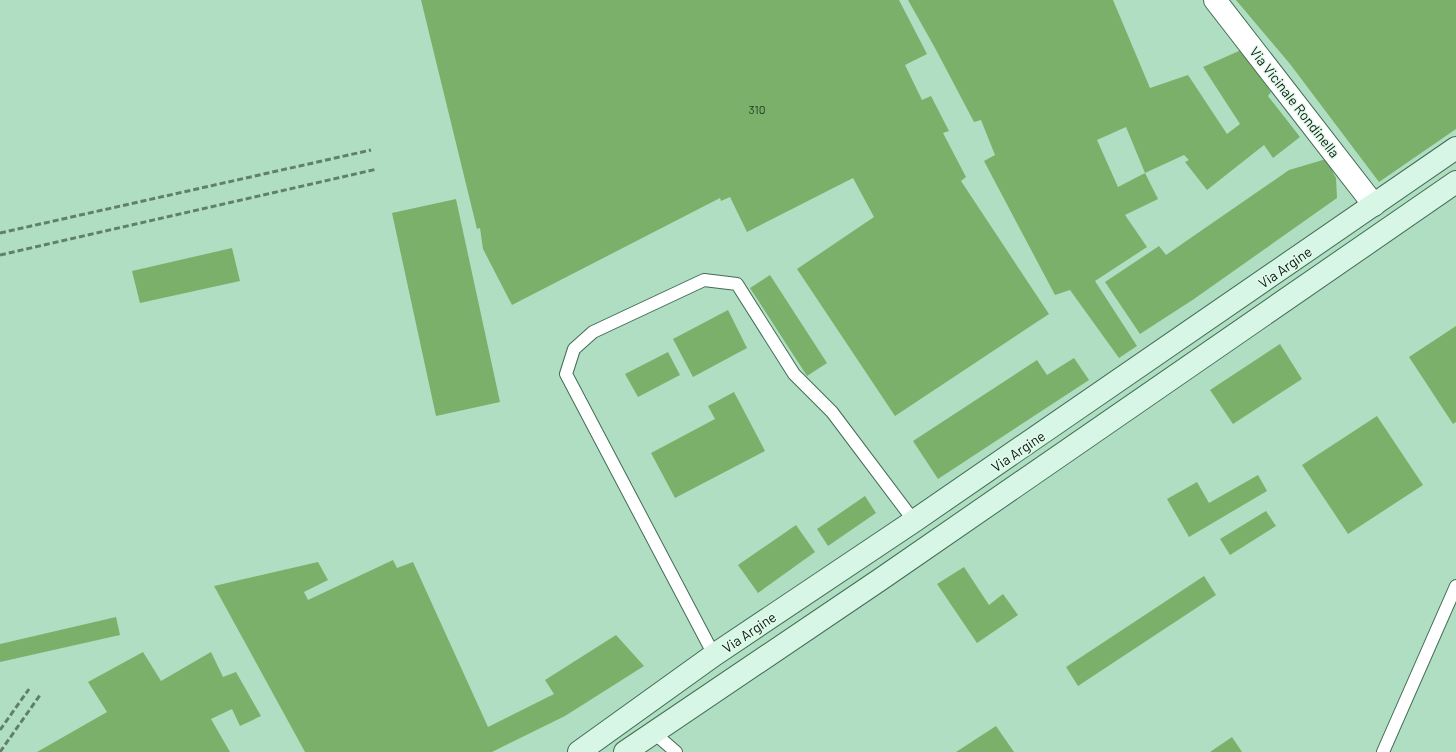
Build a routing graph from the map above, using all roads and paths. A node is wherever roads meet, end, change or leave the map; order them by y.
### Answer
1 (1215, 0) edge
2 (1456, 148) edge
3 (1456, 182) edge
4 (1374, 205) junction
5 (914, 522) junction
6 (1456, 586) edge
7 (714, 656) junction
8 (640, 744) edge
9 (579, 752) edge
10 (676, 752) edge
11 (1383, 752) edge

1 - 4 street, Via Vicinale Rondinella
2 - 4 street, Via Argine
3 - 8 street, Via Argine
4 - 5 street, Via Argine
5 - 7 street, Via Argine
5 - 7 lane
6 - 11 lane
7 - 9 street, Via Argine
8 - 10 lane

